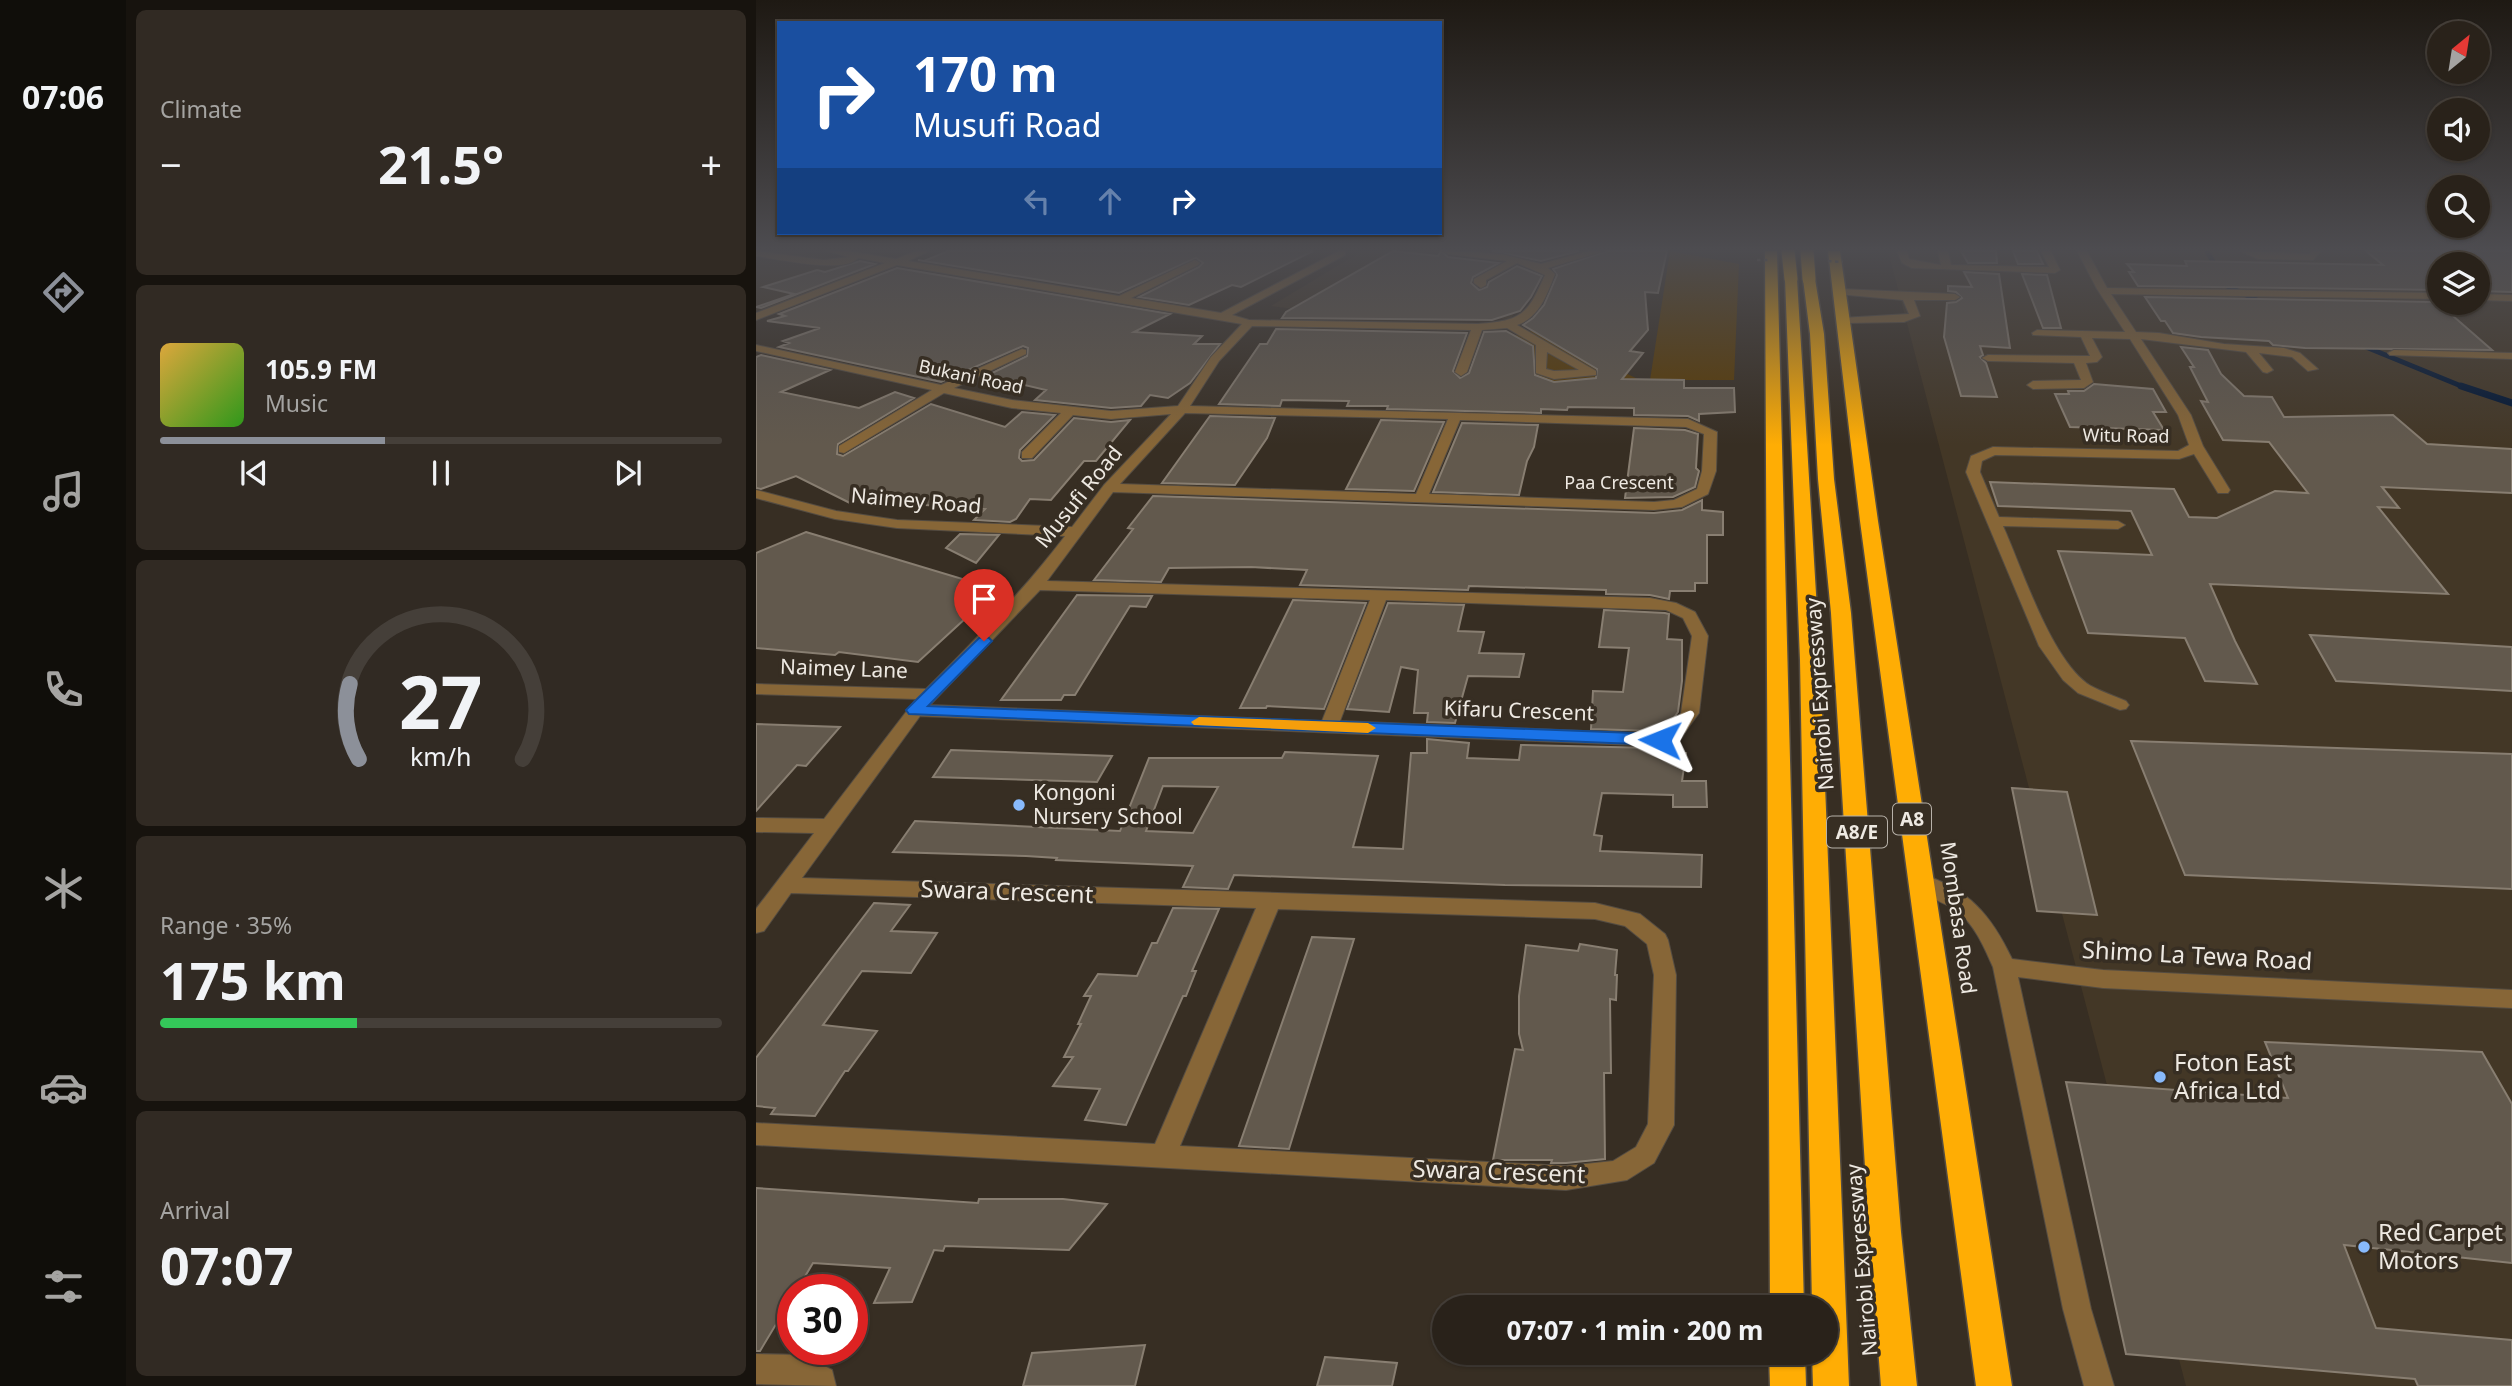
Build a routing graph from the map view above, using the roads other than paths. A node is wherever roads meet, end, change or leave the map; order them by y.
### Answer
1 (1222, 316) edge
2 (1530, 316) edge
3 (1773, 316) edge
4 (1792, 316) edge
5 (1815, 316) edge
6 (1844, 316) edge
7 (1915, 316) edge
8 (2121, 316) edge
9 (1845, 320) junction
10 (1249, 323) junction
11 (1511, 326) junction
12 (1478, 327) junction
13 (2037, 333) dead end
14 (2085, 334) junction
15 (2133, 334) junction
16 (1542, 345) dead end
17 (756, 348) edge
18 (2250, 349) junction
19 (1022, 352) dead end
20 (2394, 353) dead end
21 (2512, 356) edge
22 (1988, 358) dead end
23 (2079, 361) junction
24 (2312, 369) dead end
25 (2267, 370) dead end
26 (1461, 372) dead end
27 (2033, 385) dead end
28 (942, 389) junction
29 (1181, 409) junction
30 (1069, 412) junction
31 (1456, 415) junction
32 (2196, 446) junction
33 (844, 449) dead end
34 (1027, 455) dead end
35 (1109, 488) junction
36 (2223, 490) dead end
37 (756, 494) edge
38 (1421, 498) junction
39 (1995, 521) junction
40 (2119, 525) dead end
41 (1075, 532) junction
42 (1036, 585) junction
43 (1380, 595) junction
44 (756, 689) edge
45 (932, 694) junction
46 (2120, 705) dead end
47 (915, 710) junction
48 (1329, 727) junction
49 (756, 825) edge
50 (831, 827) junction
51 (1921, 882) junction
52 (788, 885) junction
53 (1270, 901) junction
54 (756, 925) edge
55 (2004, 967) junction
56 (2512, 999) edge
57 (756, 1135) edge
58 (1163, 1156) junction
59 (1787, 1295) edge
60 (1787, 1365) edge
61 (756, 1369) edge
62 (821, 1386) edge
63 (1788, 1386) edge
64 (1831, 1386) edge
65 (1899, 1386) edge
66 (1994, 1386) edge
67 (2099, 1386) edge

1 - 10 street
2 - 11 street
3 - 59 highway
4 - 64 highway, Nairobi Expressway / A8/E, bridge
5 - 65 highway, Nairobi Expressway / A8/E, bridge
6 - 9 highway, Mombasa Road / A8
7 - 9 street
8 - 15 street, Witu Road
9 - 51 highway, Mombasa Road / A8
10 - 12 street
10 - 29 street, Musufi Road
11 - 12 street
11 - 16 street
12 - 26 street
13 - 14 street
14 - 15 street
14 - 23 street
15 - 18 street
15 - 32 street, Witu Road
17 - 28 street, Bukani Road
18 - 24 street
18 - 25 street
19 - 28 street
20 - 21 street
22 - 23 street
23 - 27 street
28 - 30 street, Bukani Road
28 - 33 street
29 - 30 street, Bukani Road
29 - 31 street, Paa Crescent
29 - 35 street, Musufi Road
30 - 34 street
31 - 38 street
31 - 38 street, Paa Crescent
32 - 36 street
32 - 39 street, Witu Road
35 - 38 street, Paa Crescent
35 - 41 street, Musufi Road
37 - 41 street, Naimey Road
39 - 40 street
39 - 46 street
41 - 42 street, Musufi Road
42 - 43 street, Kifaru Crescent
42 - 45 street, Musufi Road
43 - 48 street
43 - 48 street, Kifaru Crescent
44 - 45 street, Naimey Lane
45 - 47 street, Musufi Road
47 - 48 street, Kifaru Crescent
47 - 50 street, Musufi Road
49 - 50 street
50 - 52 street, Musufi Road
51 - 55 street
51 - 66 highway, Mombasa Road / A8
52 - 53 street, Swara Crescent
52 - 54 street, Musufi Road
53 - 58 street
53 - 58 street, Swara Crescent
55 - 56 street, Shimo La Tewa Road
55 - 67 street
57 - 58 street, Swara Crescent
60 - 63 highway
61 - 62 street

